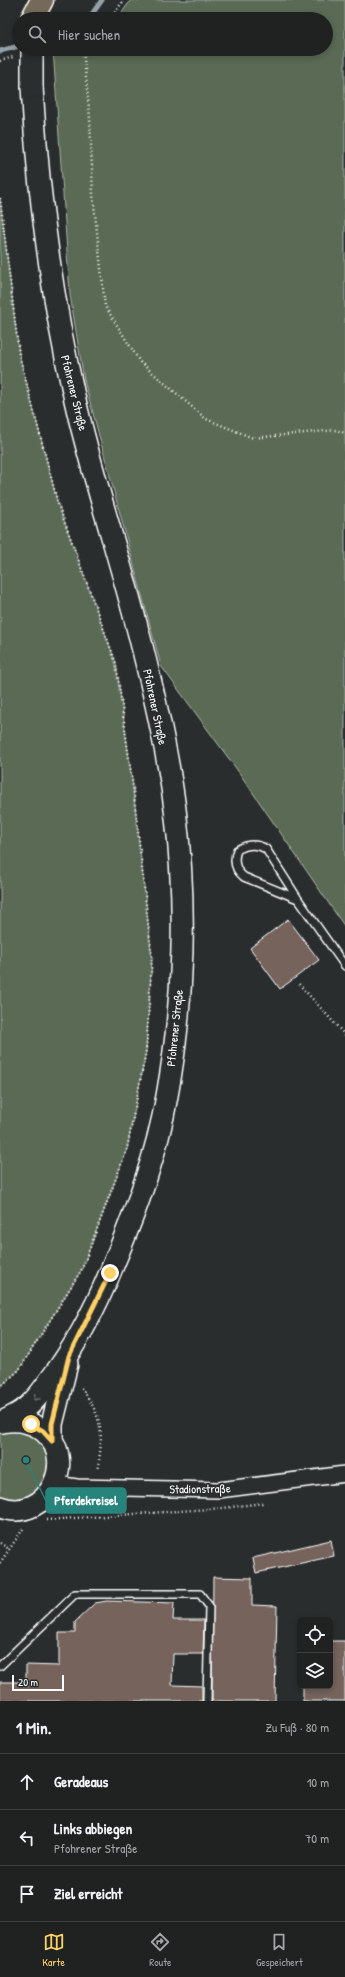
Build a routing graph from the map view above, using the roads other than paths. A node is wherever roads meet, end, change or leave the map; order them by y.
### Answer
1 (32, 0) edge
2 (42, 0) edge
3 (32, 12) edge
4 (36, 12) edge
5 (32, 56) edge
6 (298, 899) junction
7 (345, 966) edge
8 (66, 1365) junction
9 (2, 1422) edge
10 (52, 1441) junction
11 (345, 1474) edge
12 (55, 1484) junction
13 (0, 1507) edge
14 (0, 1666) edge
15 (207, 1701) edge

1 - 3 main road
2 - 4 highway
5 - 8 main road, Pfohrener Straße, bridge
6 - 6 lane
6 - 7 lane
8 -> 9 main road, Pfohrener Straße
8 - 10 main road, Pfohrener Straße
9 - 10 main road
10 - 12 main road
11 - 12 street, Stadionstraße
12 - 13 main road
14 - 15 lane

